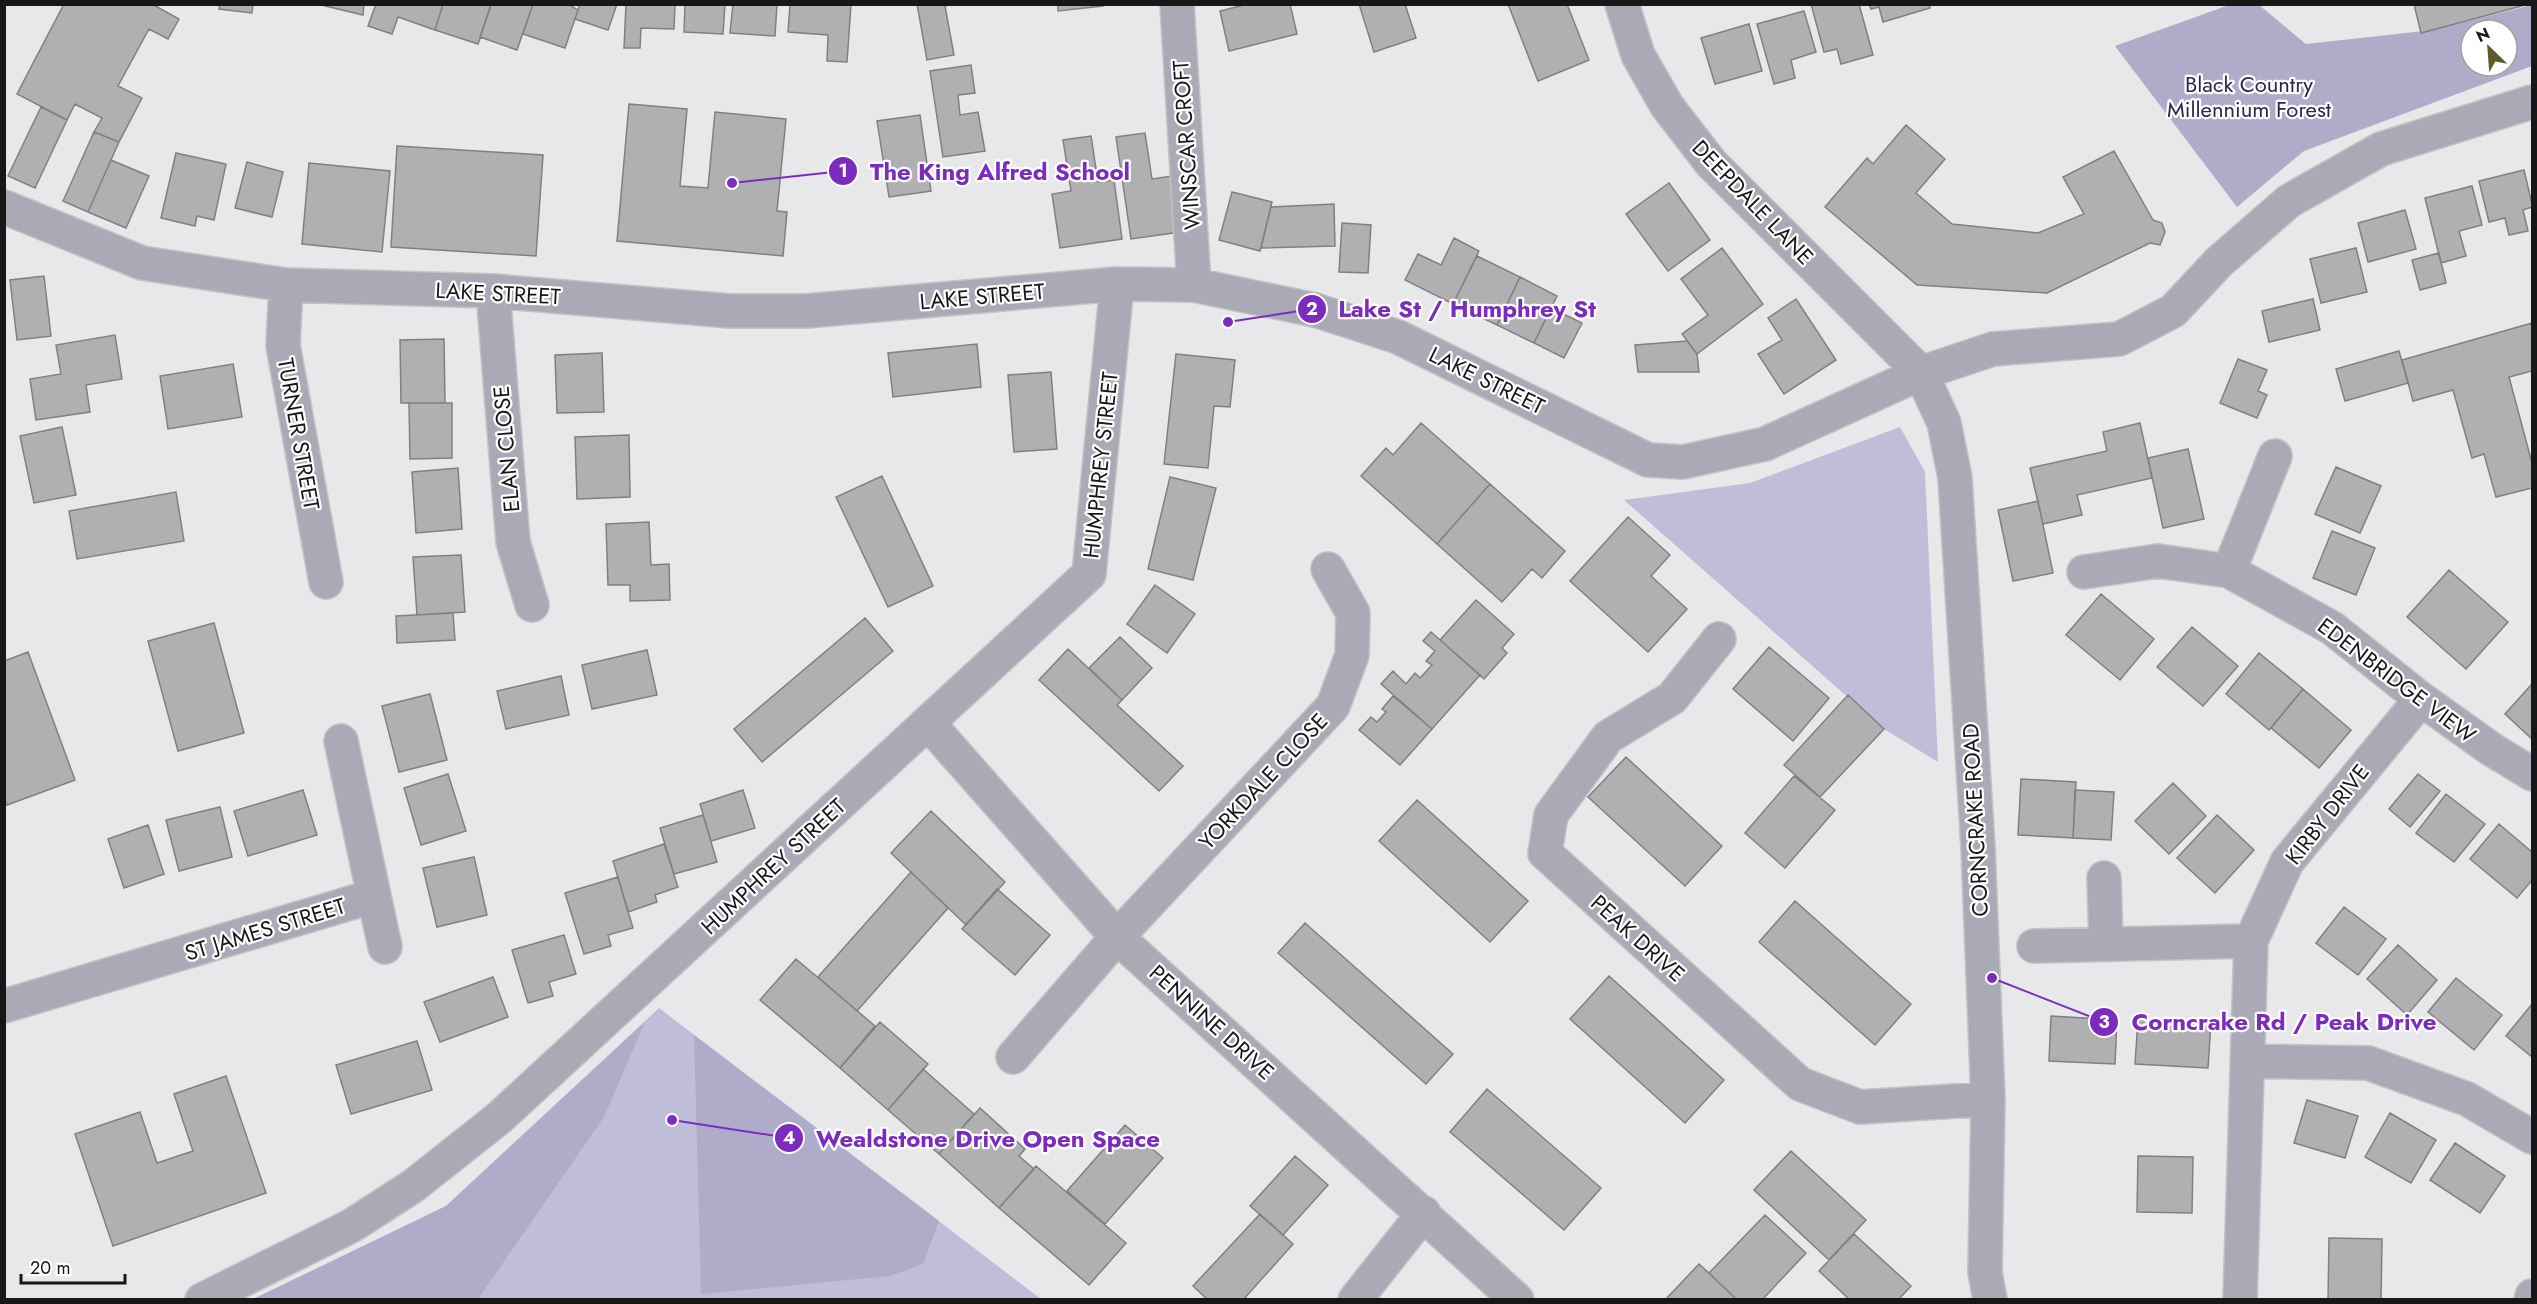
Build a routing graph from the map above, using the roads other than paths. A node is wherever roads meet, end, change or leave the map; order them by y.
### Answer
1 (1177, 4) edge
2 (1622, 4) edge
3 (2532, 102) edge
4 (4, 207) edge
5 (1117, 284) junction
6 (286, 285) junction
7 (1194, 285) junction
8 (493, 291) junction
9 (1921, 373) junction
10 (2274, 456) dead end
11 (1328, 569) dead end
12 (2229, 571) junction
13 (2084, 572) dead end
14 (326, 582) dead end
15 (532, 605) dead end
16 (1719, 639) dead end
17 (2421, 699) junction
18 (929, 724) junction
19 (341, 741) dead end
20 (2532, 774) edge
21 (2104, 878) dead end
22 (374, 896) junction
23 (1117, 937) junction
24 (2251, 940) junction
25 (2106, 945) junction
26 (2034, 946) dead end
27 (385, 947) dead end
28 (4, 1006) edge
29 (1013, 1057) dead end
30 (2248, 1061) junction
31 (1988, 1099) junction
32 (2532, 1137) edge
33 (1424, 1214) junction
34 (1988, 1286) edge
35 (202, 1299) edge
36 (1355, 1299) edge
37 (1517, 1299) edge
38 (2240, 1299) edge

1 - 7 street, WINSCAR CROFT
2 - 9 street, DEEPDALE LANE
3 - 9 street, LAKE STREET
4 - 6 street, LAKE STREET
5 - 7 street, LAKE STREET
5 - 8 street, LAKE STREET
5 - 18 street, HUMPHREY STREET
6 - 8 street, LAKE STREET
6 - 14 street, TURNER STREET
7 - 9 street, LAKE STREET
8 - 15 street, ELAN CLOSE
9 - 31 street, CORNCRAKE ROAD
10 - 12 street
11 - 23 street, YORKDALE CLOSE
12 - 13 street, EDENBRIDGE VIEW
12 - 17 street, EDENBRIDGE VIEW
16 - 31 street, PEAK DRIVE
17 - 20 street, EDENBRIDGE VIEW
17 - 24 street, KIRBY DRIVE
18 - 23 street, PENNINE DRIVE
18 - 35 street, HUMPHREY STREET
19 - 22 street, ST JAMES STREET
21 - 25 street
22 - 27 street
22 - 28 street, ST JAMES STREET
23 - 29 street, YORKDALE CLOSE
23 - 33 street, PENNINE DRIVE
24 - 25 street
24 - 30 street, KIRBY DRIVE
25 - 26 street
30 - 32 street
30 - 38 street, KIRBY DRIVE
31 - 34 street, CORNCRAKE ROAD
33 - 36 street
33 - 37 street, PENNINE DRIVE

